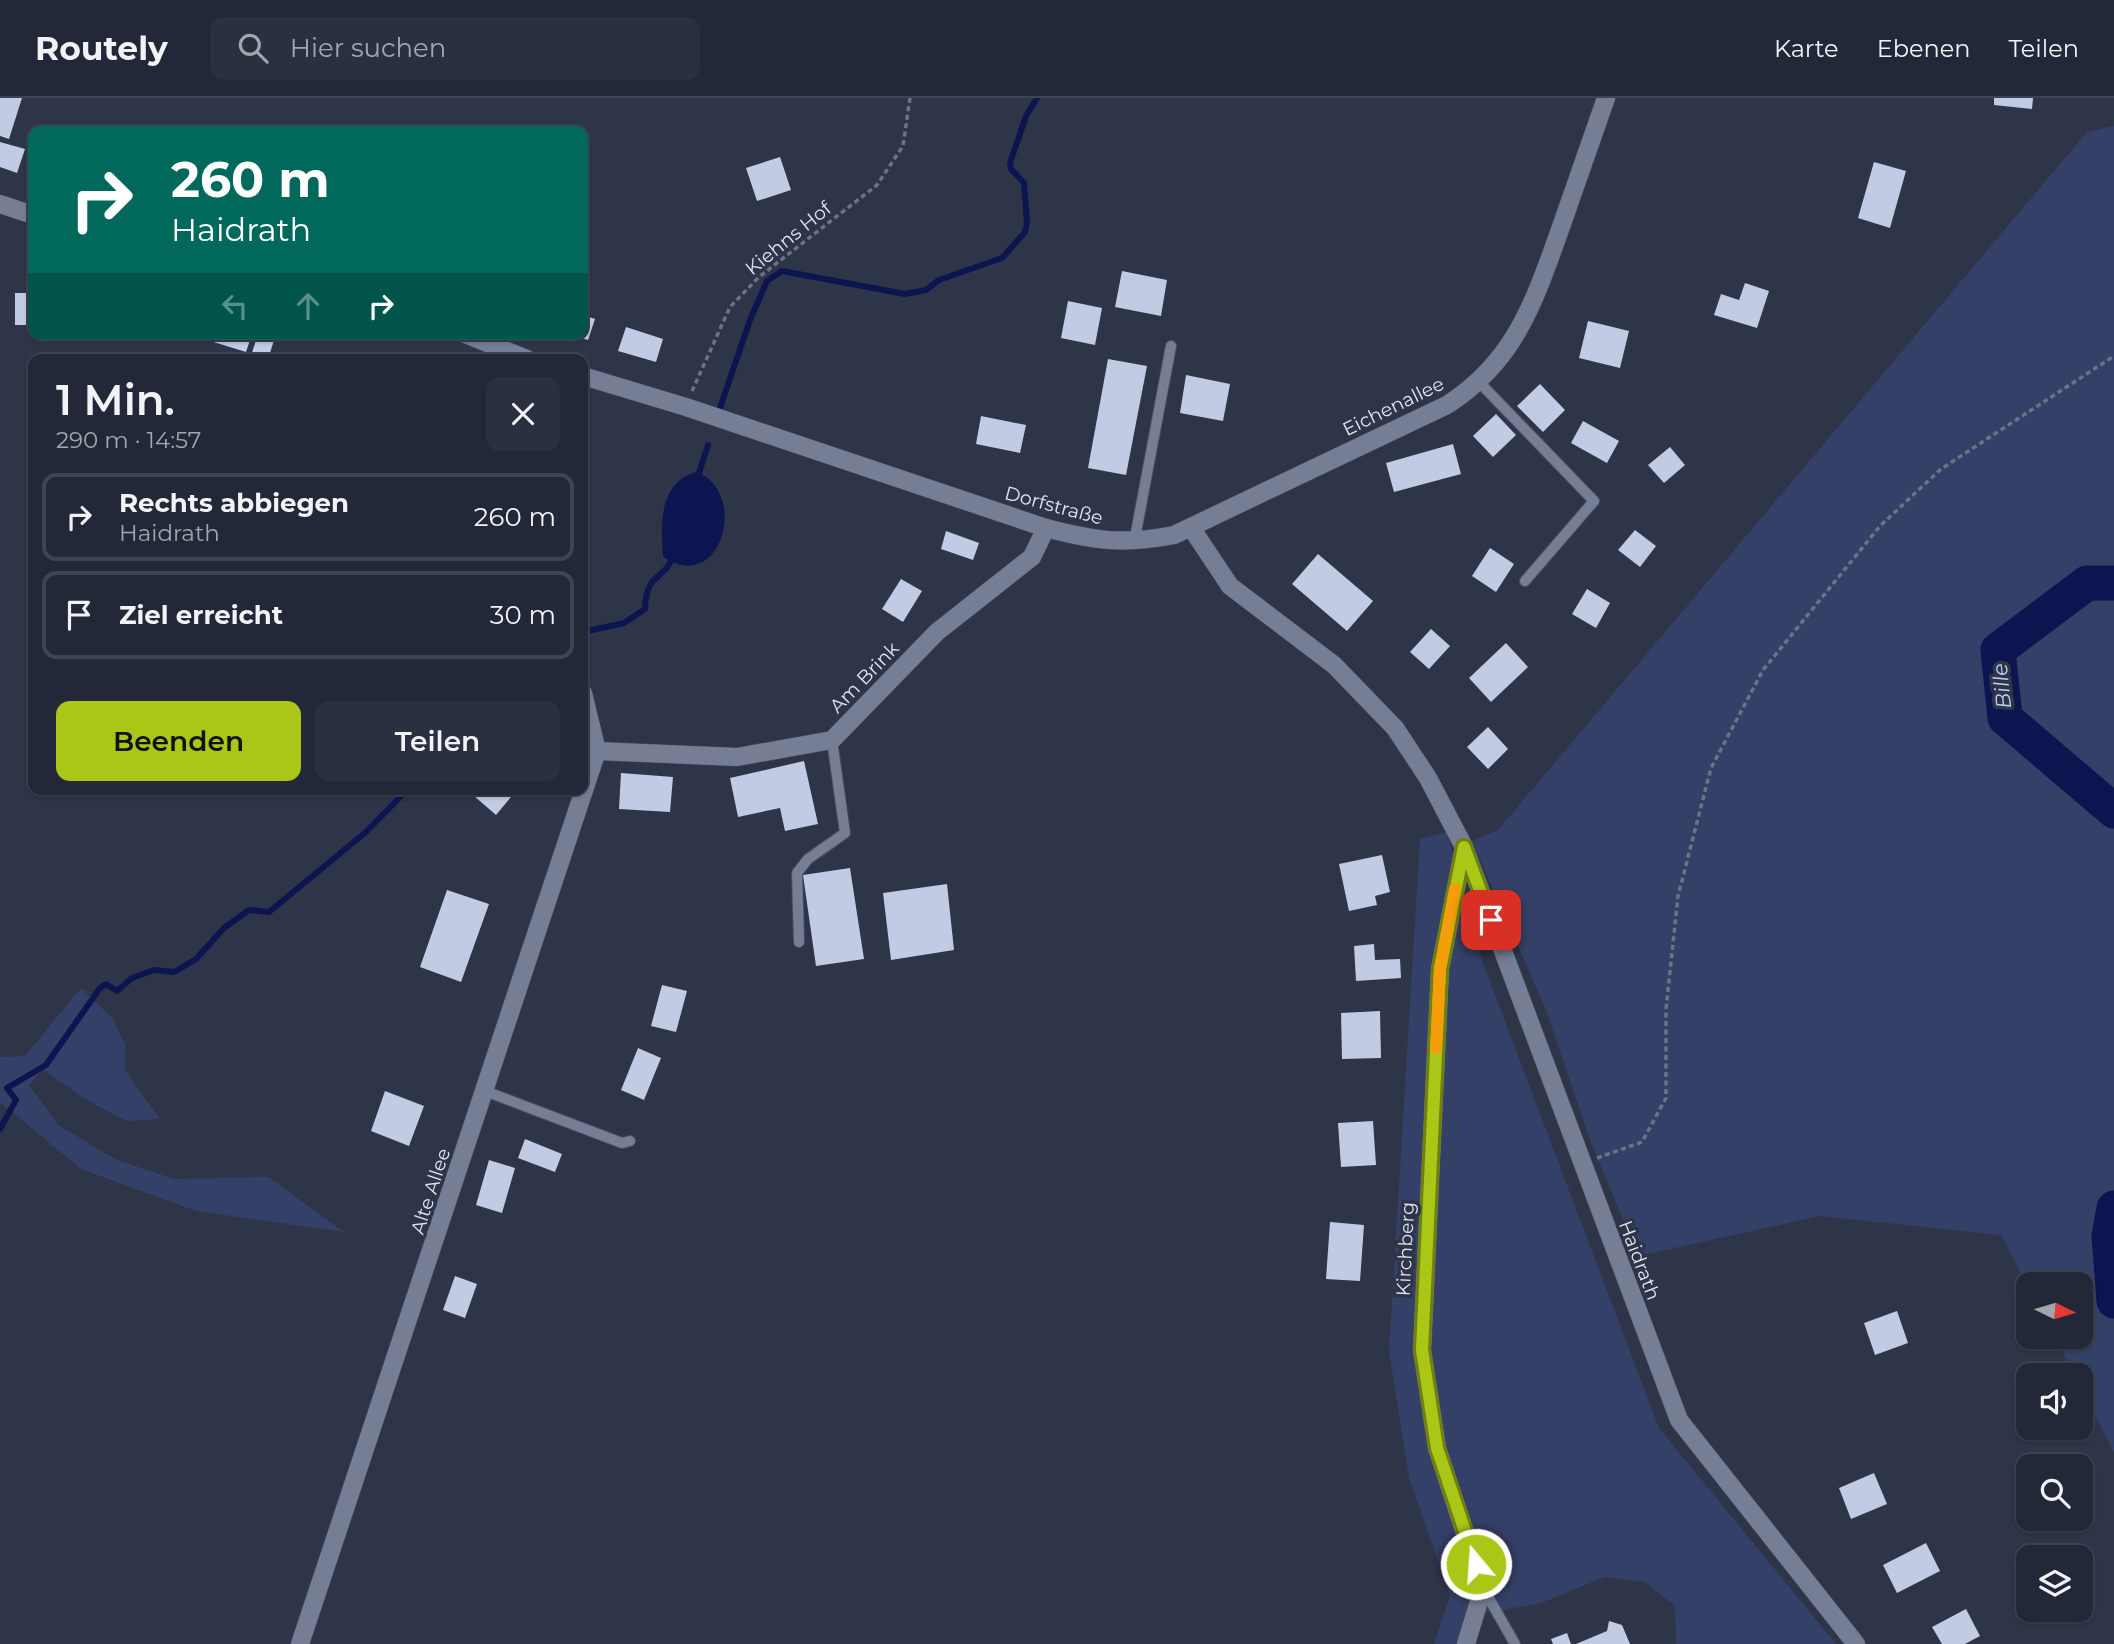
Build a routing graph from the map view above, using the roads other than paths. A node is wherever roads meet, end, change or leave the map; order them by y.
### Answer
1 (1606, 98) edge
2 (0, 204) edge
3 (28, 213) edge
4 (479, 340) edge
5 (1171, 346) dead end
6 (511, 354) edge
7 (588, 378) edge
8 (1479, 382) junction
9 (1046, 528) junction
10 (1192, 529) junction
11 (1134, 543) junction
12 (1525, 581) dead end
13 (588, 714) edge
14 (832, 740) junction
15 (597, 751) junction
16 (588, 778) edge
17 (583, 795) edge
18 (1464, 847) junction
19 (799, 942) dead end
20 (485, 1091) junction
21 (630, 1141) dead end
22 (1483, 1588) junction
23 (300, 1644) edge
24 (1466, 1644) edge
25 (1515, 1644) edge
26 (1856, 1644) edge

1 - 8 street, Eichenallee
2 - 3 street
4 - 6 street
5 - 11 lane
7 - 9 street, Dorfstraße
8 - 10 street, Eichenallee
8 - 12 lane
9 - 11 street, Dorfstraße
9 - 14 street, Am Brink
10 - 11 street, Dorfstraße
10 - 18 street
13 - 15 street
14 - 15 street, Am Brink
14 - 19 lane
15 - 16 street, Alte Allee
17 - 20 street, Alte Allee
18 - 22 street, Kirchberg
18 - 26 street, Haidrath
20 - 21 lane
20 - 23 street, Alte Allee
22 - 24 street
22 - 25 lane

